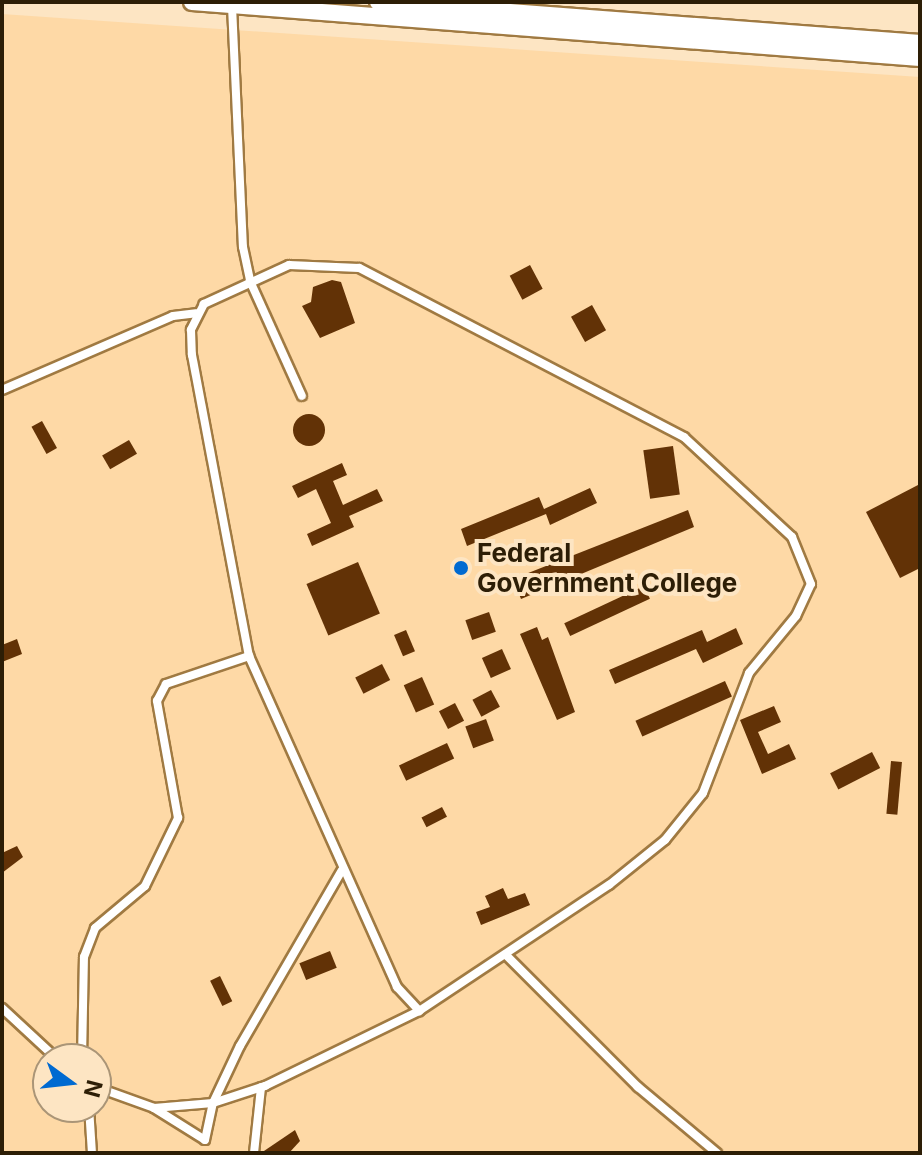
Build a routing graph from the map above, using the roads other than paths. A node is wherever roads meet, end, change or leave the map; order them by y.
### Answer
1 (192, 2) edge
2 (378, 2) edge
3 (232, 4) edge
4 (920, 43) edge
5 (920, 58) edge
6 (250, 281) junction
7 (196, 313) junction
8 (2, 390) edge
9 (302, 396) dead end
10 (249, 656) junction
11 (342, 870) junction
12 (506, 955) junction
13 (2, 1008) edge
14 (419, 1011) junction
15 (40, 1043) edge
16 (82, 1043) edge
17 (261, 1087) junction
18 (112, 1093) edge
19 (213, 1103) junction
20 (154, 1108) junction
21 (90, 1123) edge
22 (92, 1153) edge
23 (254, 1153) edge
24 (717, 1153) edge

1 - 3 highway
2 - 4 highway
3 - 5 highway
3 - 6 street
6 - 7 street
6 - 9 street
6 - 12 street
7 - 8 street
7 - 10 street
10 - 11 street
10 - 16 street
11 - 14 street
11 - 19 street
12 - 14 street
12 - 24 street
13 - 15 street
14 - 17 street
17 - 19 street
17 - 23 street
18 - 20 street
19 - 20 street
19 - 20 street
21 - 22 street

